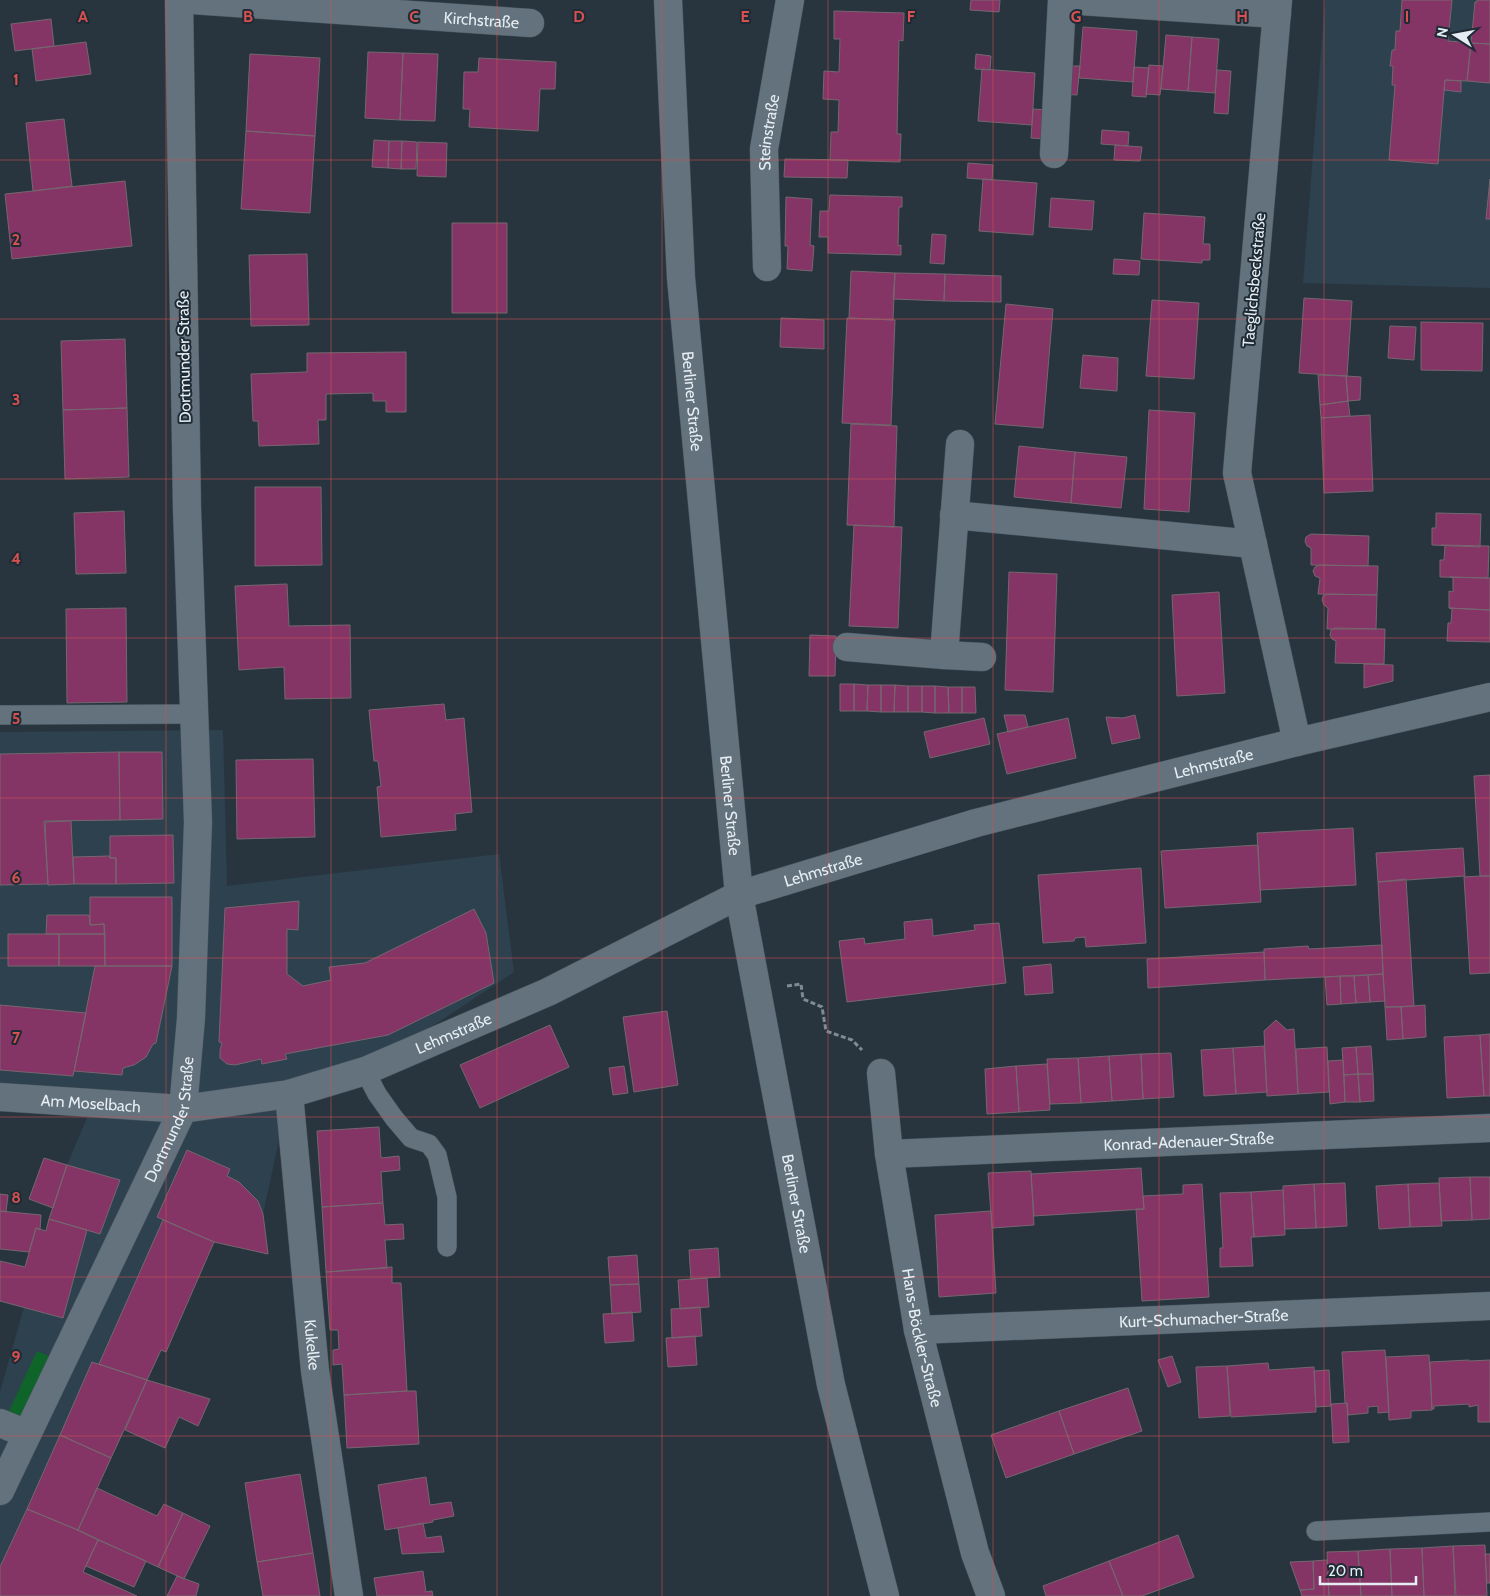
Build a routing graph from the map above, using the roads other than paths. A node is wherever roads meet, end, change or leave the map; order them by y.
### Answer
1 (179, 0) edge
2 (192, 0) edge
3 (668, 0) edge
4 (790, 0) edge
5 (1064, 0) edge
6 (1278, 7) edge
7 (530, 23) dead end
8 (1054, 154) dead end
9 (767, 267) dead end
10 (960, 444) dead end
11 (954, 515) junction
12 (1253, 544) junction
13 (848, 647) dead end
14 (944, 655) junction
15 (982, 657) dead end
16 (1490, 697) edge
17 (194, 714) junction
18 (0, 715) edge
19 (1297, 742) junction
20 (739, 895) junction
21 (365, 1071) junction
22 (882, 1073) dead end
23 (289, 1094) junction
24 (0, 1097) edge
25 (183, 1109) junction
26 (1490, 1128) edge
27 (889, 1154) junction
28 (447, 1247) dead end
29 (1490, 1306) edge
30 (918, 1330) junction
31 (0, 1423) edge
32 (27, 1434) junction
33 (0, 1491) edge
34 (1490, 1522) edge
35 (1316, 1531) dead end
36 (349, 1596) edge
37 (885, 1596) edge
38 (990, 1596) edge

1 - 17 street, Dortmunder Straße
2 - 7 street, Kirchstraße
3 - 20 street, Berliner Straße
4 - 9 street, Steinstraße
5 - 6 street, Taeglichsbeckstraße
5 - 8 street, Taeglichsbeckstraße
6 - 12 street, Taeglichsbeckstraße
10 - 11 street
11 - 12 street
11 - 14 street
12 - 19 street, Taeglichsbeckstraße
13 - 14 street
14 - 15 street
16 - 19 street, Lehmstraße
17 - 18 lane
17 - 25 street, Dortmunder Straße
19 - 20 street, Lehmstraße
20 - 21 street, Lehmstraße
20 - 37 street, Berliner Straße
21 - 23 street, Lehmstraße
21 - 28 lane
22 - 27 street, Hans-Böckler-Straße
23 - 25 street, Lehmstraße
23 - 36 street, Kukelke
24 - 25 street, Am Moselbach
25 - 32 street, Dortmunder Straße
26 - 27 street, Konrad-Adenauer-Straße
27 - 30 street, Hans-Böckler-Straße
29 - 30 street, Kurt-Schumacher-Straße
30 - 38 street, Hans-Böckler-Straße
31 - 32 street
32 - 33 street, Dortmunder Straße
34 - 35 lane

